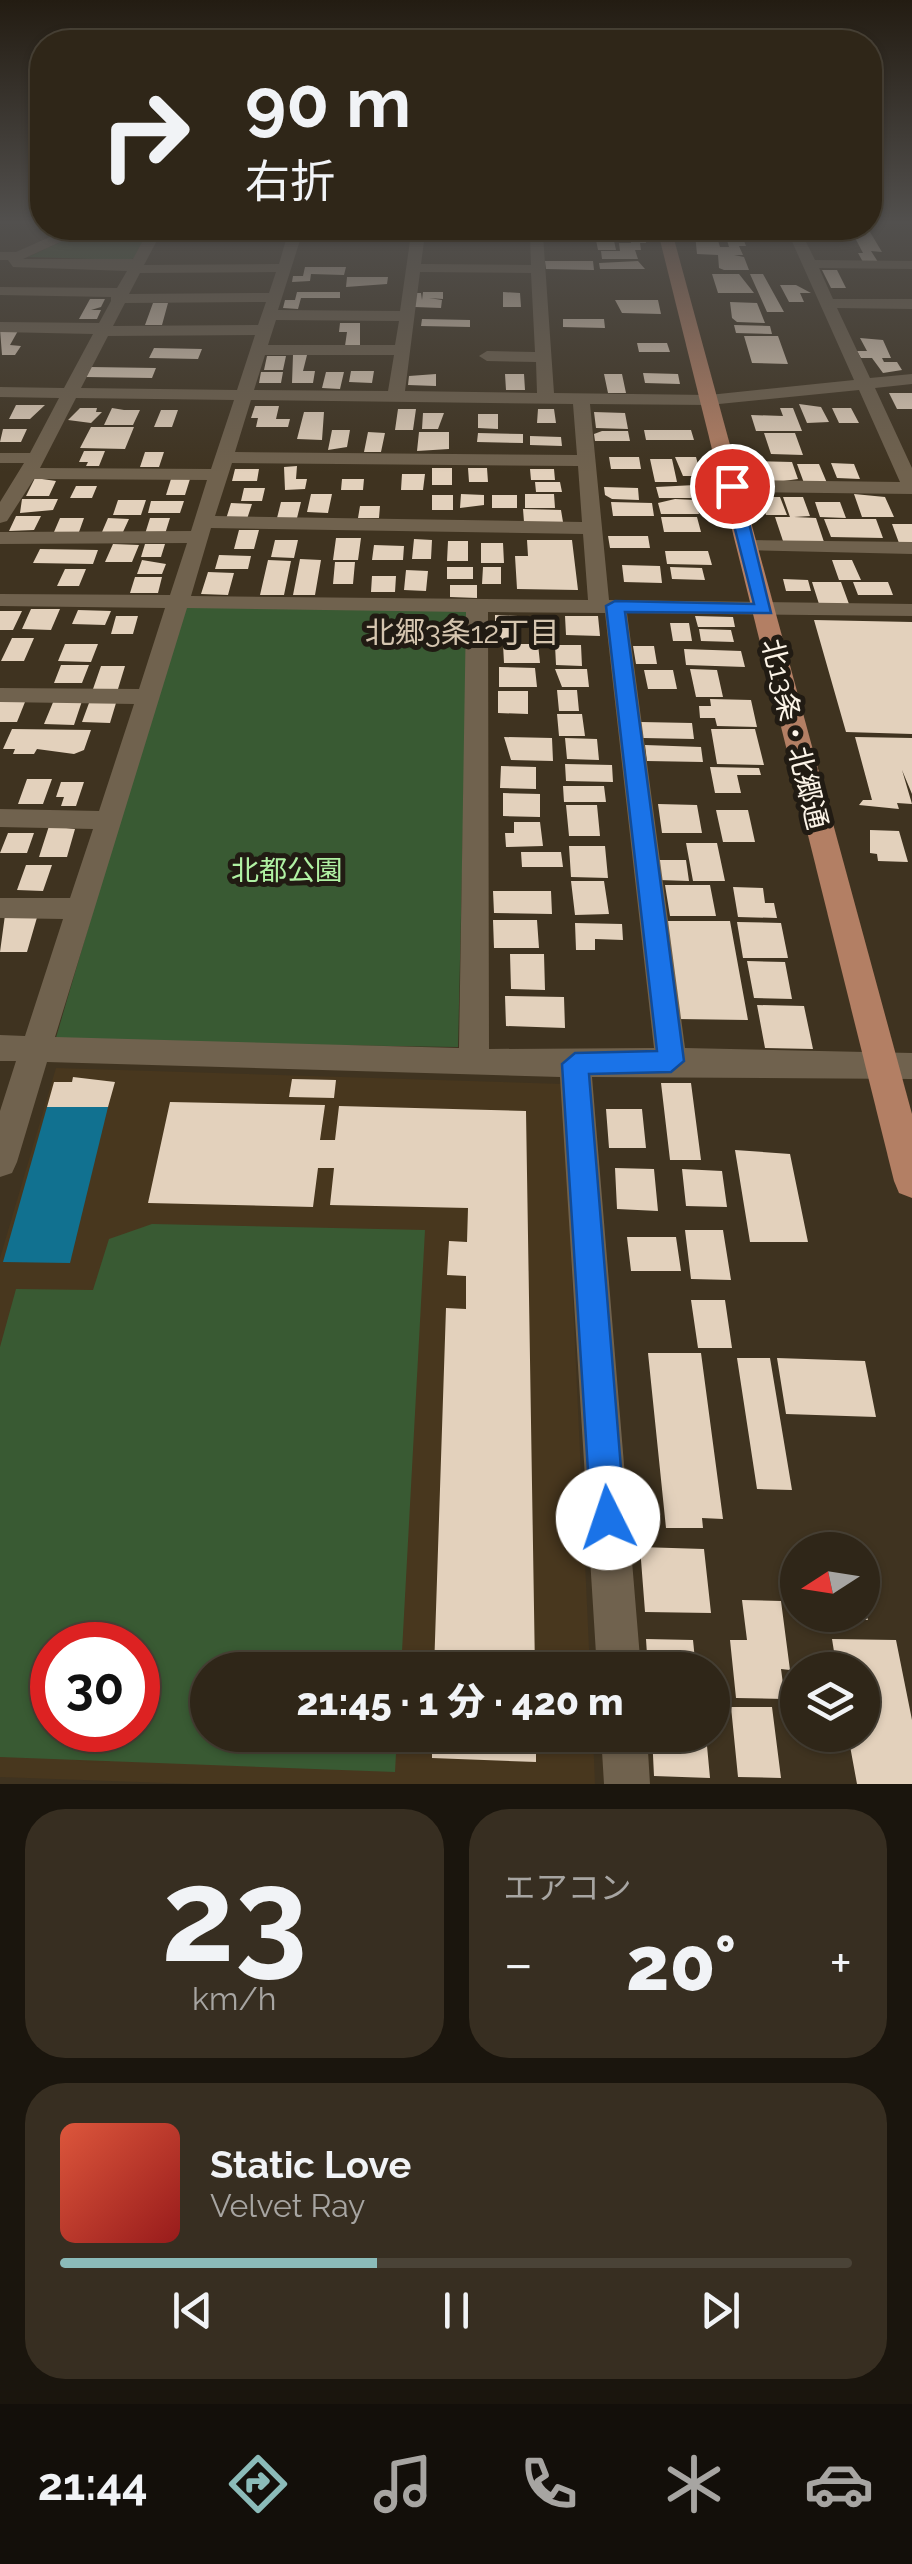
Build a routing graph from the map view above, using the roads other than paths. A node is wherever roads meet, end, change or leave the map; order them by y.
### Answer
1 (113, 306) edge
2 (271, 306) edge
3 (408, 306) edge
4 (540, 306) edge
5 (685, 306) edge
6 (831, 306) edge
7 (406, 316) junction
8 (266, 322) junction
9 (0, 327) edge
10 (100, 329) junction
11 (258, 350) junction
12 (402, 350) junction
13 (487, 356) dead end
14 (543, 357) junction
15 (912, 379) edge
16 (864, 384) junction
17 (0, 392) edge
18 (71, 393) junction
19 (243, 395) junction
20 (396, 397) junction
21 (546, 398) junction
22 (581, 399) junction
23 (710, 400) junction
24 (886, 429) junction
25 (912, 429) edge
26 (0, 458) edge
27 (585, 461) junction
28 (31, 465) junction
29 (221, 466) junction
30 (732, 486) junction
31 (912, 486) edge
32 (1, 512) edge
33 (591, 528) junction
34 (201, 530) junction
35 (0, 538) edge
36 (749, 546) junction
37 (912, 548) edge
38 (0, 600) edge
39 (179, 600) junction
40 (477, 604) junction
41 (607, 606) junction
42 (764, 609) junction
43 (912, 610) edge
44 (0, 695) edge
45 (148, 697) junction
46 (0, 818) edge
47 (109, 820) junction
48 (0, 908) edge
49 (81, 909) junction
50 (0, 1048) edge
51 (37, 1048) junction
52 (671, 1061) junction
53 (474, 1062) junction
54 (575, 1064) junction
55 (897, 1066) edge
56 (0, 1162) edge
57 (912, 1182) edge
58 (618, 1652) edge
59 (625, 1752) edge
60 (627, 1784) edge

1 - 10 street
2 - 8 street
3 - 7 street
4 - 14 street
5 - 23 main road, 北13条・北郷通
6 - 16 street
7 - 8 street
7 - 12 street
8 - 10 street
8 - 11 street
9 - 10 street
10 - 18 street
11 - 12 street
11 - 19 street
12 - 20 street
13 - 14 street
14 - 21 street
15 - 16 street
16 - 23 street
16 - 24 street
17 - 18 street
18 - 19 street
18 - 28 street
19 - 20 street
19 - 29 street
20 - 21 street
21 - 22 street
22 - 23 street
22 - 27 street
23 - 30 main road, 北13条・北郷通
24 - 25 street
24 - 31 street
26 - 28 street
27 - 29 street
27 - 33 street
28 - 29 street
28 - 32 street
29 - 34 street
30 - 31 street
30 - 36 main road, 北13条・北郷通
33 - 34 street
33 - 41 street
34 - 35 street
34 - 39 street
36 - 37 street
36 - 42 main road, 北13条・北郷通
38 - 39 street
39 - 40 street
39 - 45 street
40 - 41 street
40 - 53 street
41 - 42 street
41 - 52 street
42 - 43 street
42 - 55 main road, 北13条・北郷通
44 - 45 street
45 - 47 street
46 - 47 street
47 - 49 street
48 - 49 street
49 - 51 street
50 - 51 street
51 - 53 street
51 - 56 street
52 - 54 street
52 - 55 street
53 - 54 street
54 - 58 street
55 - 57 main road, 北13条・北郷通
59 - 60 street

